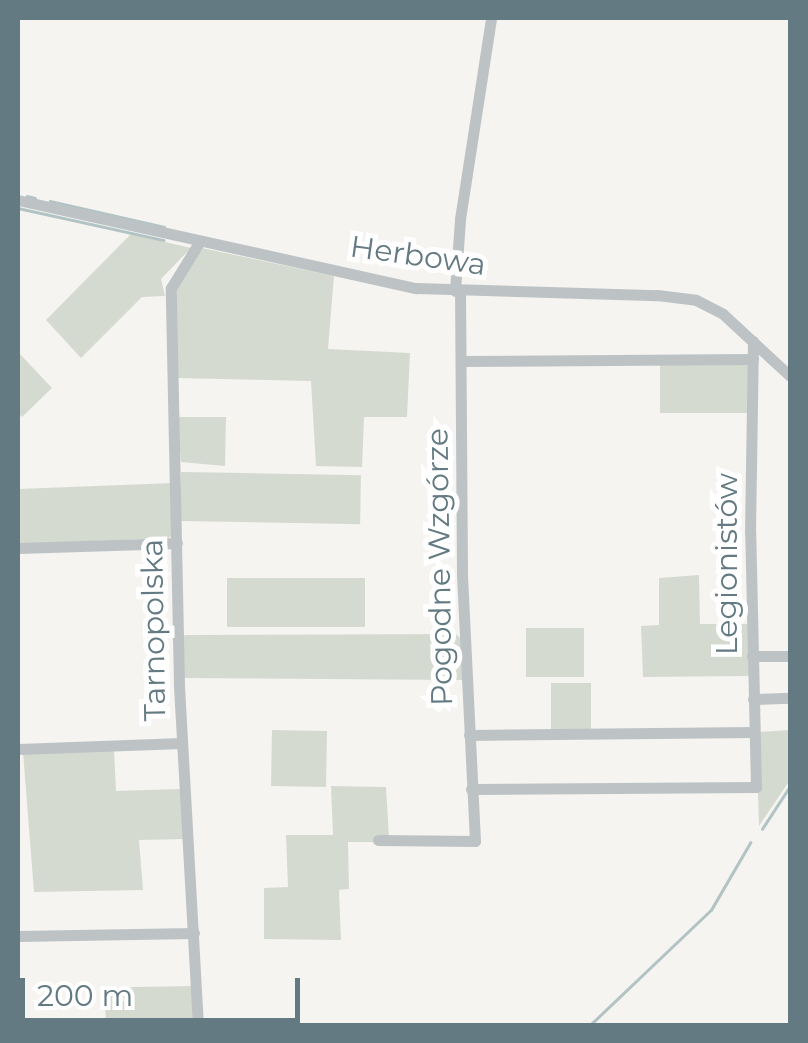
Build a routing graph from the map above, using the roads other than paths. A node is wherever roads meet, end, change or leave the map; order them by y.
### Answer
1 (491, 18) edge
2 (18, 200) edge
3 (200, 241) junction
4 (458, 291) junction
5 (753, 341) junction
6 (752, 359) junction
7 (461, 361) junction
8 (790, 376) edge
9 (177, 543) junction
10 (18, 548) edge
11 (752, 656) junction
12 (790, 656) edge
13 (790, 698) edge
14 (753, 699) junction
15 (754, 732) junction
16 (469, 735) junction
17 (182, 743) junction
18 (18, 750) edge
19 (471, 789) junction
20 (378, 840) dead end
21 (194, 934) junction
22 (18, 936) edge
23 (198, 1026) edge

1 - 4 street, Pogodne Wzgórze
2 - 3 street, Herbowa
3 - 4 street, Herbowa
3 - 9 street, Tarnopolska
4 - 5 street, Herbowa
4 - 7 street, Pogodne Wzgórze
5 - 6 street, Legionistów
5 - 8 street, Herbowa
6 - 7 street
6 - 11 street, Legionistów
7 - 16 street, Pogodne Wzgórze
9 - 10 street
9 - 17 street, Tarnopolska
11 - 12 street
11 - 14 street, Legionistów
13 - 14 street
14 - 15 street, Legionistów
15 - 16 street
15 - 19 street, Legionistów
16 - 19 street, Pogodne Wzgórze
17 - 18 street
17 - 21 street, Tarnopolska
19 - 20 street, Pogodne Wzgórze
21 - 22 street
21 - 23 street, Tarnopolska

